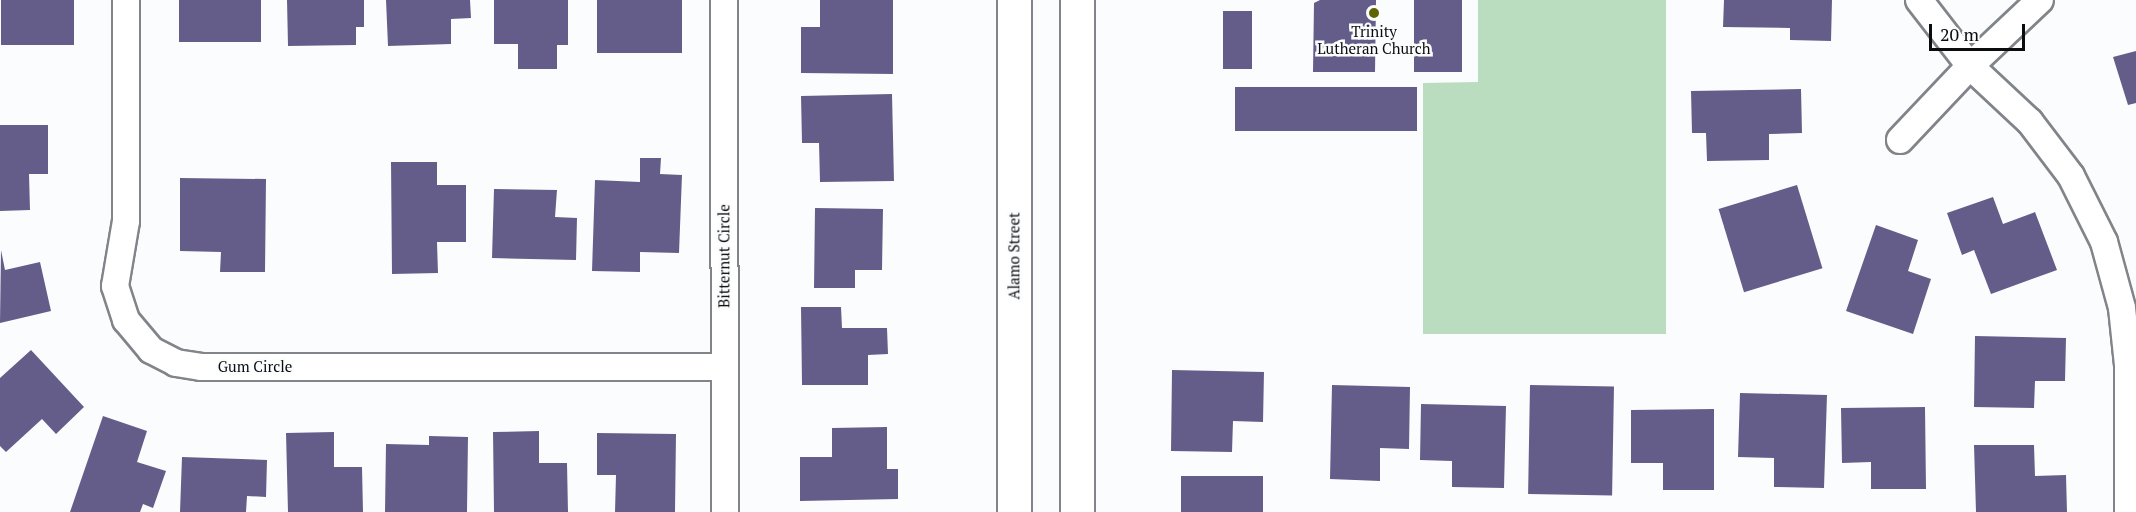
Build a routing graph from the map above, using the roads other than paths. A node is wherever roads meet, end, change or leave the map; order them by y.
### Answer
1 (126, 0) edge
2 (724, 0) edge
3 (1014, 0) edge
4 (1077, 0) edge
5 (1919, 0) edge
6 (2040, 0) edge
7 (1970, 66) junction
8 (1900, 140) dead end
9 (724, 367) junction
10 (725, 512) edge
11 (1014, 512) edge
12 (1077, 512) edge
13 (2128, 512) edge

1 - 9 street, Gum Circle
2 - 9 street, Bitternut Circle
3 - 11 main road, Alamo Street
4 - 12 main road
5 - 7 street
6 - 7 street
7 - 8 street
7 - 13 street
9 - 10 street, Bitternut Circle

